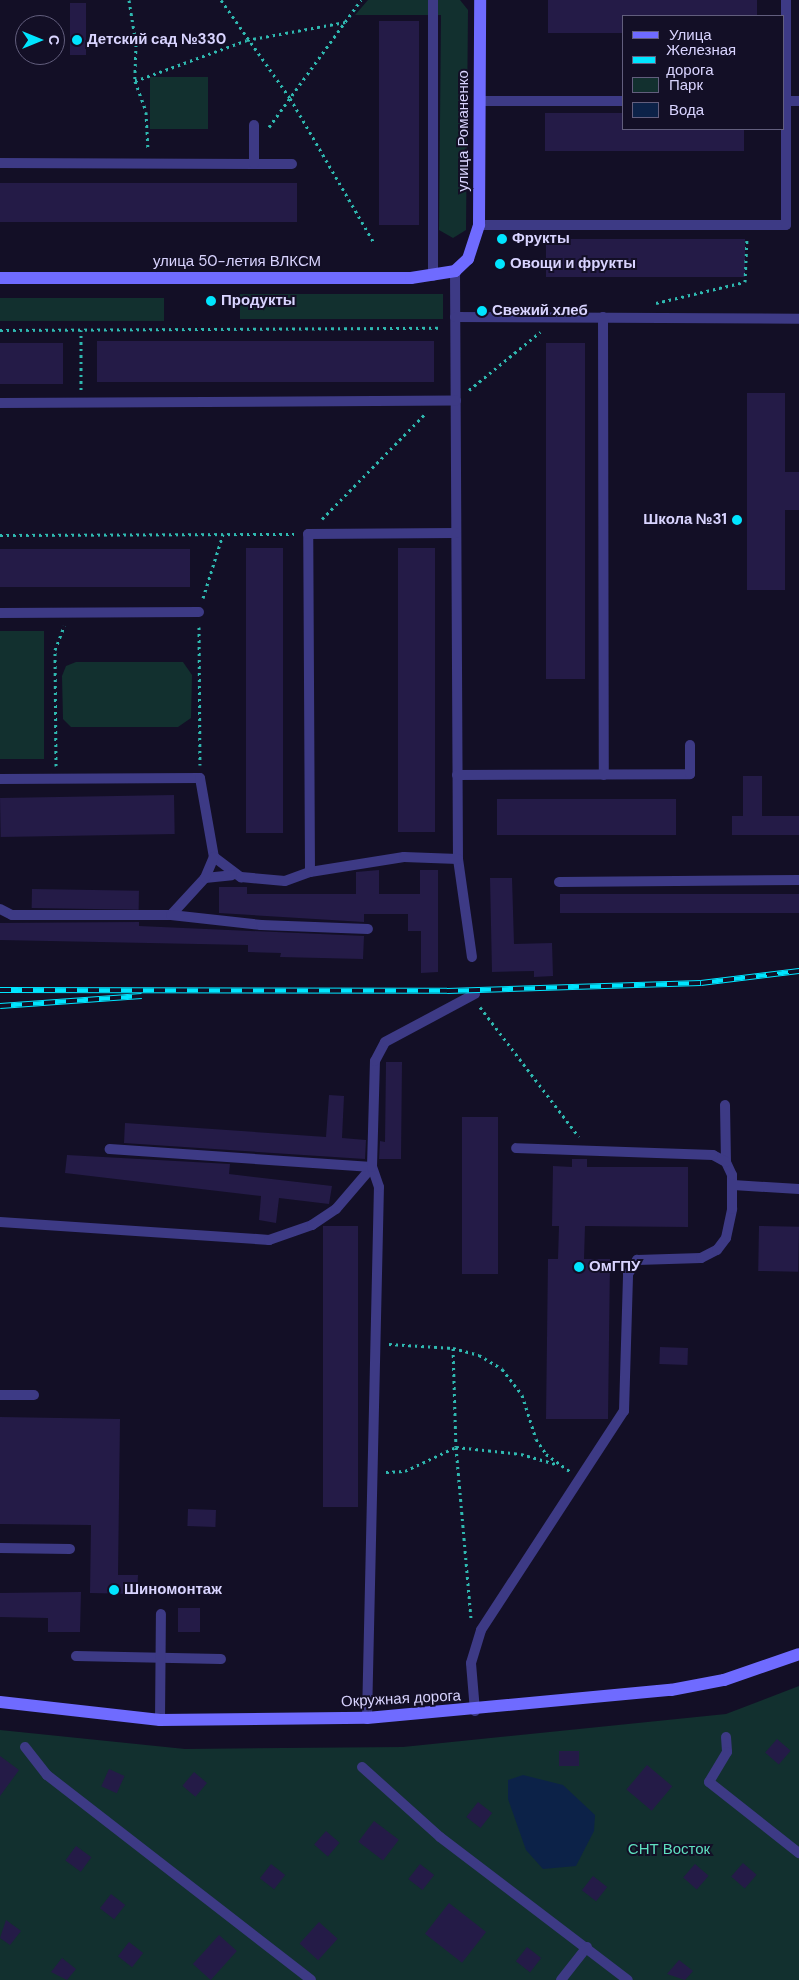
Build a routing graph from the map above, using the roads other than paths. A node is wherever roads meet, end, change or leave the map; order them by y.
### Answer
1 (433, 0) edge
2 (480, 0) edge
3 (786, 0) edge
4 (480, 101) junction
5 (622, 101) edge
6 (784, 101) edge
7 (799, 101) edge
8 (254, 125) dead end
9 (0, 163) edge
10 (254, 164) junction
11 (292, 164) dead end
12 (479, 225) junction
13 (468, 259) joint
14 (455, 271) junction
15 (433, 276) junction
16 (0, 278) edge
17 (455, 317) junction
18 (603, 317) junction
19 (799, 318) edge
20 (456, 401) junction
21 (0, 403) edge
22 (456, 533) junction
23 (0, 612) edge
24 (199, 612) road end
25 (690, 745) dead end
26 (604, 775) junction
27 (457, 776) junction
28 (0, 779) edge
29 (214, 857) junction
30 (458, 859) junction
31 (310, 872) junction
32 (232, 874) junction
33 (205, 878) junction
34 (799, 880) edge
35 (559, 882) dead end
36 (0, 909) edge
37 (171, 915) junction
38 (368, 929) dead end
39 (472, 957) dead end
40 (474, 994) road end
41 (726, 1105) dead end
42 (516, 1148) dead end
43 (110, 1149) dead end
44 (726, 1162) junction
45 (372, 1168) junction
46 (733, 1186) junction
47 (799, 1189) edge
48 (0, 1222) edge
49 (0, 1395) edge
50 (34, 1395) dead end
51 (0, 1548) edge
52 (70, 1549) dead end
53 (161, 1614) dead end
54 (799, 1654) edge
55 (76, 1656) dead end
56 (161, 1658) junction
57 (221, 1658) dead end
58 (0, 1702) edge
59 (474, 1711) junction
60 (367, 1718) junction
61 (160, 1720) junction
62 (726, 1737) dead end
63 (25, 1747) dead end
64 (362, 1767) dead end
65 (799, 1853) edge
66 (587, 1947) junction
67 (311, 1980) edge
68 (561, 1980) edge
69 (628, 1980) edge

1 - 15 lane
2 - 4 main road, улица Романенко
3 - 6 lane
4 - 5 lane
4 - 12 main road, улица Романенко
6 - 7 lane
6 - 12 lane
8 - 10 lane
9 - 10 lane
10 - 11 lane
12 - 13 main road, улица Романенко
13 - 14 main road, улица 50-летия ВЛКСМ
14 - 15 main road, улица 50-летия ВЛКСМ
14 - 17 lane
15 - 16 main road, улица 50-летия ВЛКСМ
17 - 18 lane
17 - 20 lane
18 - 19 lane
18 - 26 lane
20 - 21 lane
20 - 22 lane
22 - 27 lane
22 - 31 lane
23 - 24 lane
25 - 26 lane
26 - 27 lane
27 - 30 lane
28 - 29 lane
29 - 32 lane
29 - 33 lane
30 - 31 lane
30 - 39 lane
31 - 32 lane
32 - 33 lane
33 - 37 lane
34 - 35 lane
36 - 37 lane
37 - 38 lane
40 - 45 lane
41 - 44 lane
42 - 44 lane
43 - 45 lane
44 - 46 lane
45 - 48 lane
45 - 60 lane
46 - 47 lane
46 - 59 lane
49 - 50 lane
51 - 52 lane
53 - 56 lane
54 - 59 main road, Окружная дорога
55 - 56 lane
56 - 57 lane
56 - 61 lane
58 - 61 main road, Окружная дорога
59 - 60 main road, Окружная дорога
60 - 61 main road, Окружная дорога
62 - 65 lane
63 - 67 lane
64 - 66 lane
66 - 68 lane
66 - 69 lane

